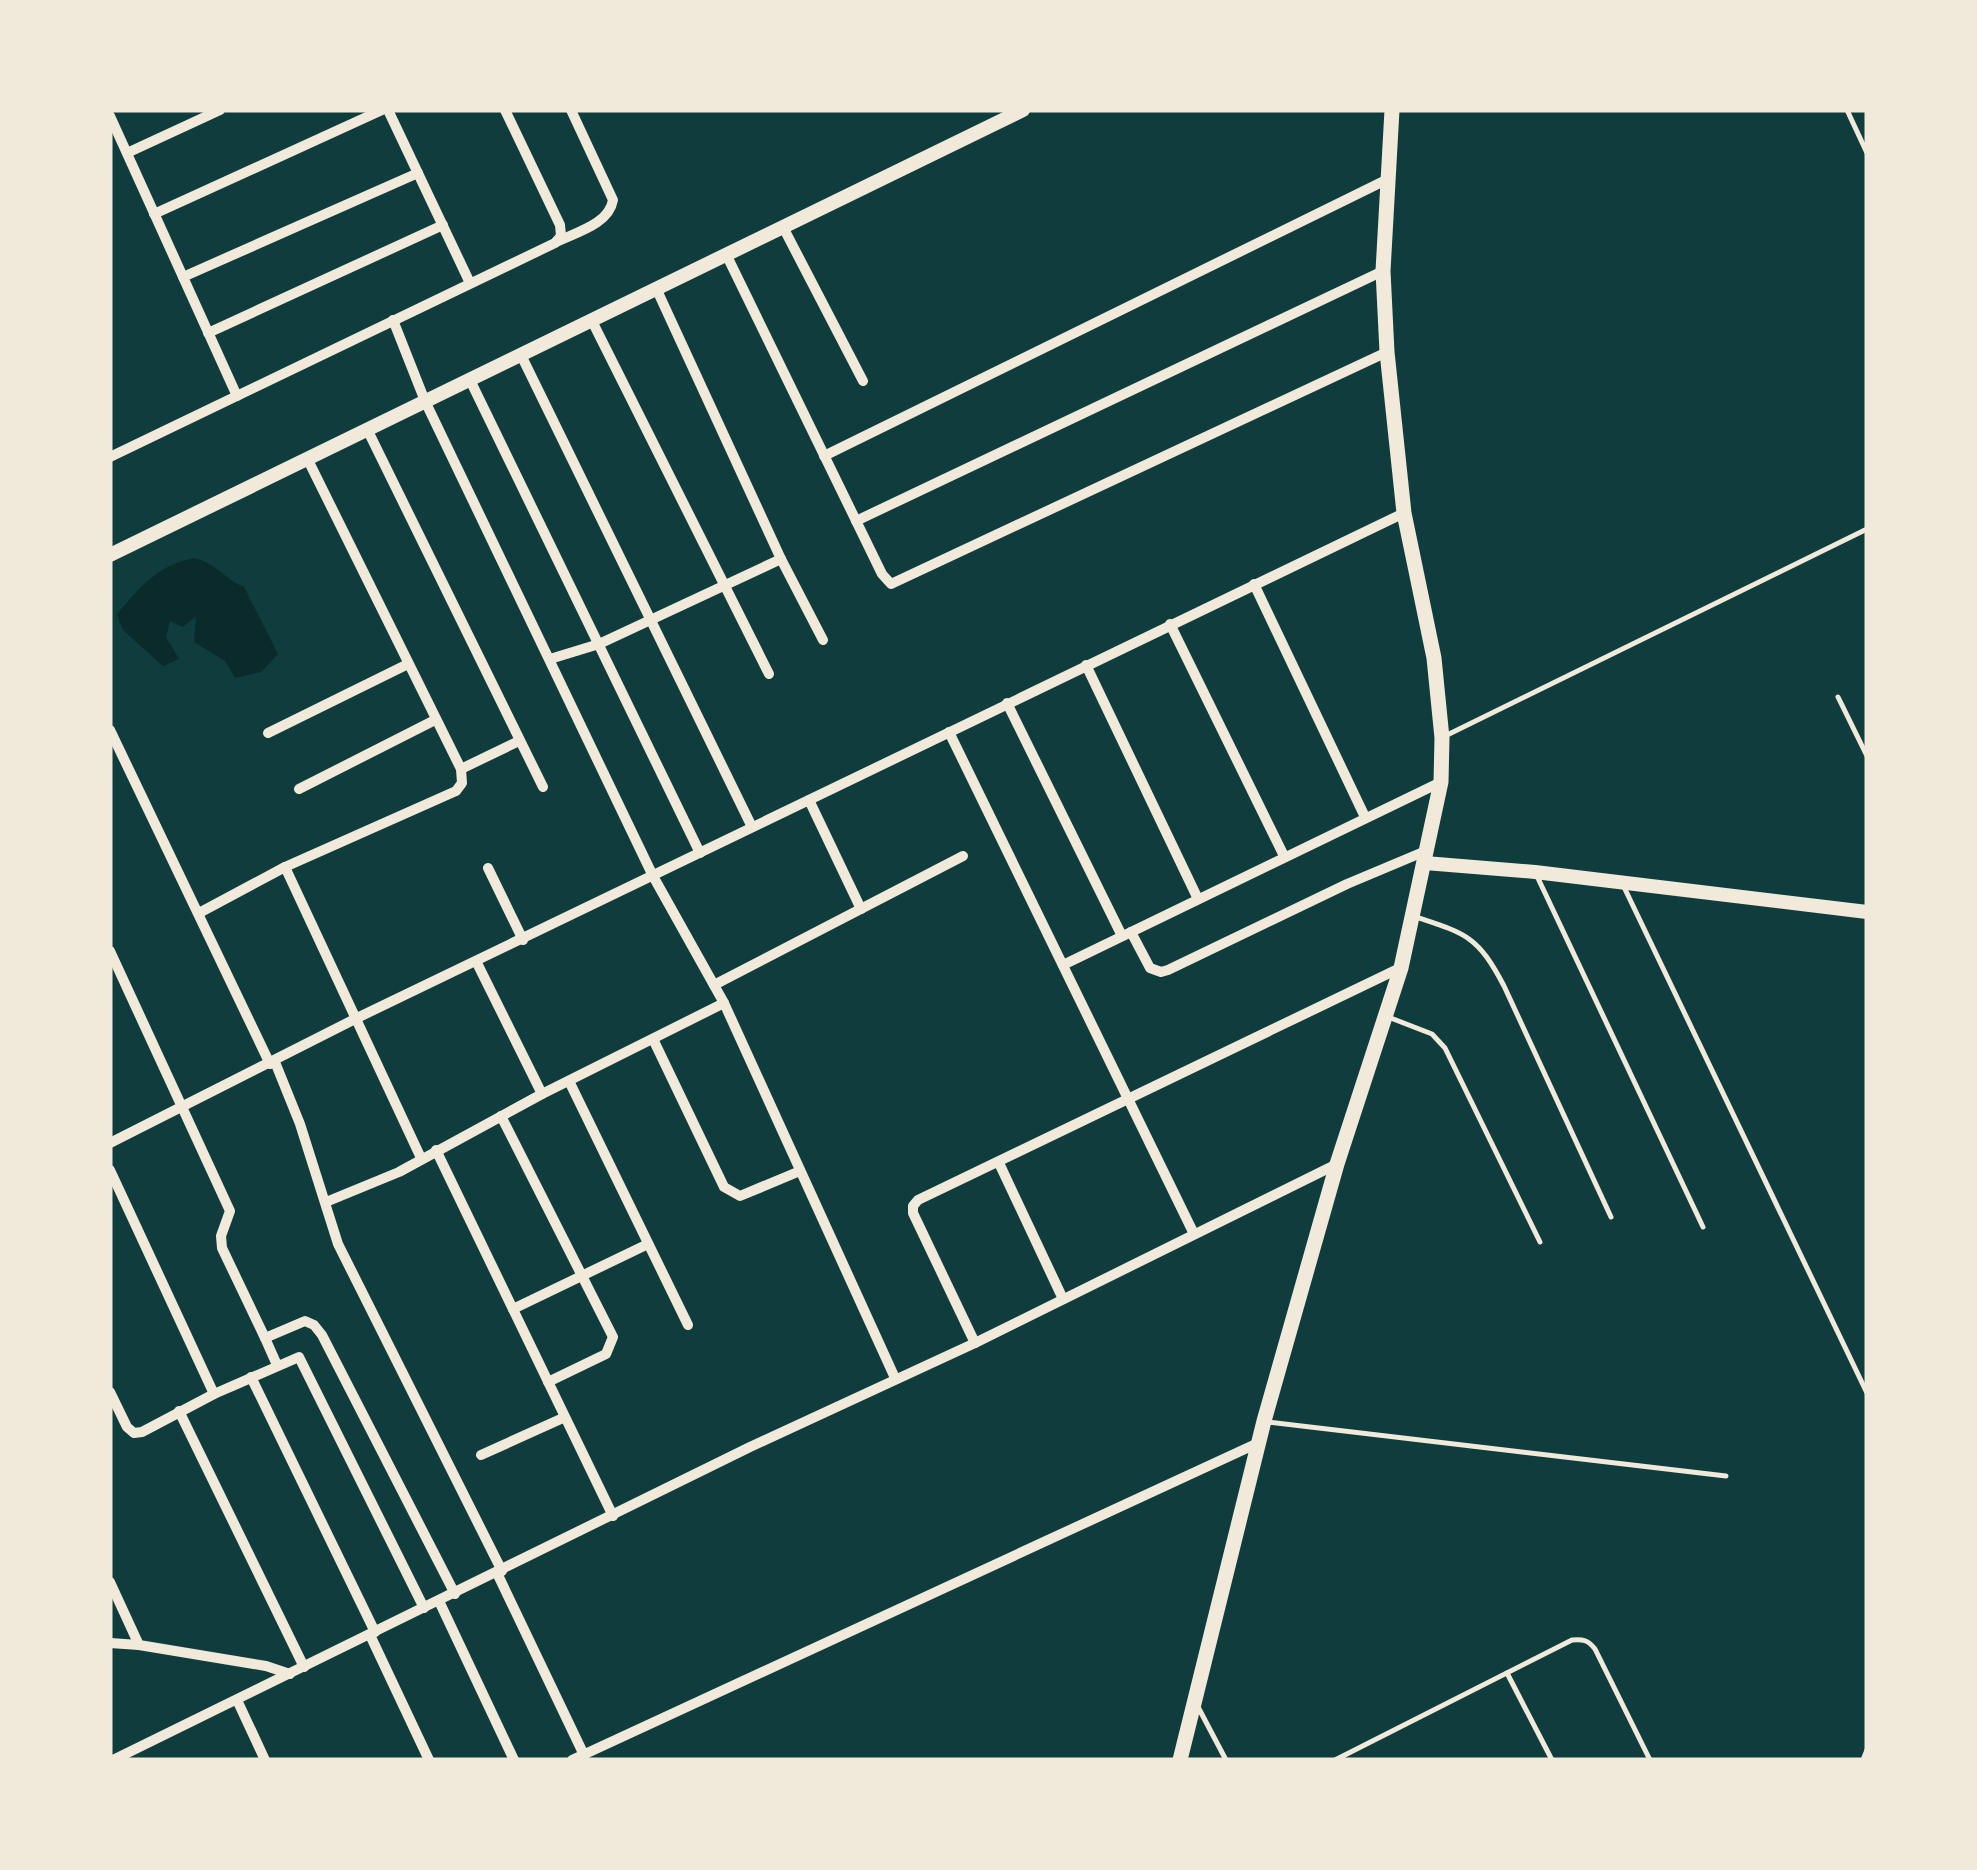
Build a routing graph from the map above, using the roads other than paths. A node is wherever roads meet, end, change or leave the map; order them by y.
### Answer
1 (220, 110) edge
2 (385, 110) edge
3 (505, 110) edge
4 (571, 110) edge
5 (1023, 110) edge
6 (1392, 110) edge
7 (1847, 110) edge
8 (111, 112) edge
9 (127, 152) junction
10 (1867, 152) edge
11 (418, 172) junction
12 (1388, 179) junction
13 (154, 214) junction
14 (443, 225) junction
15 (783, 226) junction
16 (555, 243) junction
17 (726, 254) junction
18 (1383, 271) junction
19 (183, 277) junction
20 (470, 283) junction
21 (656, 288) junction
22 (591, 319) junction
23 (393, 320) junction
24 (208, 333) junction
25 (1386, 352) junction
26 (520, 355) junction
27 (470, 380) junction
28 (863, 381) dead end
29 (237, 396) junction
30 (425, 402) junction
31 (367, 429) junction
32 (824, 456) junction
33 (110, 457) edge
34 (307, 458) junction
35 (1404, 514) junction
36 (856, 520) junction
37 (1867, 529) edge
38 (110, 555) edge
39 (781, 559) junction
40 (1254, 584) junction
41 (724, 585) junction
42 (651, 621) junction
43 (1170, 624) junction
44 (823, 640) dead end
45 (599, 644) junction
46 (550, 660) junction
47 (408, 664) junction
48 (1086, 665) junction
49 (770, 674) dead end
50 (1838, 697) dead end
51 (1008, 703) junction
52 (435, 720) junction
53 (110, 730) edge
54 (949, 732) junction
55 (268, 733) dead end
56 (1442, 738) junction
57 (520, 741) junction
58 (1867, 756) edge
59 (461, 769) junction
60 (1441, 782) junction
61 (543, 787) dead end
62 (299, 789) dead end
63 (809, 800) junction
64 (1365, 817) junction
65 (752, 827) junction
66 (700, 853) junction
67 (963, 856) dead end
68 (1284, 856) junction
69 (1427, 856) junction
70 (285, 867) junction
71 (488, 868) dead end
72 (1535, 872) junction
73 (653, 876) junction
74 (1622, 882) junction
75 (1198, 899) junction
76 (861, 909) junction
77 (1867, 912) edge
78 (198, 913) junction
79 (1414, 916) junction
80 (1126, 934) junction
81 (523, 940) junction
82 (110, 952) edge
83 (477, 963) junction
84 (1063, 965) junction
85 (1401, 968) junction
86 (714, 986) junction
87 (724, 1004) junction
88 (1386, 1016) junction
89 (357, 1018) junction
90 (653, 1039) junction
91 (273, 1063) junction
92 (569, 1081) junction
93 (542, 1094) junction
94 (1129, 1100) junction
95 (184, 1106) junction
96 (501, 1116) junction
97 (110, 1143) edge
98 (436, 1150) junction
99 (421, 1158) junction
100 (999, 1163) junction
101 (1338, 1164) junction
102 (110, 1170) edge
103 (800, 1171) junction
104 (326, 1202) junction
105 (1611, 1217) dead end
106 (1703, 1227) dead end
107 (1194, 1234) junction
108 (1540, 1242) dead end
109 (648, 1244) junction
110 (581, 1276) junction
111 (1064, 1298) junction
112 (512, 1309) junction
113 (688, 1326) dead end
114 (265, 1338) junction
115 (974, 1342) junction
116 (277, 1364) junction
117 (251, 1377) junction
118 (895, 1378) junction
119 (548, 1382) junction
120 (110, 1392) edge
121 (1867, 1392) edge
122 (214, 1394) junction
123 (179, 1411) junction
124 (563, 1418) junction
125 (1264, 1421) junction
126 (1258, 1442) junction
127 (481, 1455) dead end
128 (1726, 1476) dead end
129 (613, 1516) junction
130 (499, 1572) junction
131 (110, 1582) edge
132 (455, 1594) junction
133 (438, 1602) junction
134 (424, 1608) junction
135 (373, 1634) junction
136 (110, 1643) edge
137 (139, 1645) junction
138 (304, 1667) junction
139 (1507, 1673) junction
140 (290, 1674) junction
141 (238, 1700) junction
142 (1195, 1703) junction
143 (141, 1747) junction
144 (110, 1750) edge
145 (1867, 1750) edge
146 (584, 1754) junction
147 (113, 1760) edge
148 (147, 1760) edge
149 (265, 1760) edge
150 (429, 1760) edge
151 (514, 1760) edge
152 (572, 1760) edge
153 (1180, 1760) edge
154 (1226, 1760) edge
155 (1335, 1760) edge
156 (1552, 1760) edge
157 (1650, 1760) edge
158 (1862, 1760) edge

1 - 9 street
2 - 11 street
2 - 13 street
3 - 16 street
4 - 16 street
5 - 15 street
6 - 12 main road
7 - 10 lane
8 - 9 street
9 - 13 street
11 - 14 street
11 - 19 street
12 - 18 main road
12 - 32 street
13 - 19 street
14 - 20 street
14 - 24 street
15 - 17 street
15 - 28 street
16 - 20 street
17 - 21 street
17 - 32 street
18 - 25 main road
18 - 36 street
19 - 24 street
20 - 23 street
21 - 22 street
21 - 39 street
22 - 26 street
22 - 41 street
23 - 29 street
23 - 30 street
24 - 29 street
25 - 35 main road
25 - 36 street
26 - 27 street
26 - 42 street
27 - 30 street
27 - 45 street
29 - 33 street
30 - 31 street
30 - 46 street
31 - 34 street
31 - 57 street
32 - 36 street
34 - 38 street
34 - 47 street
35 - 40 street
35 - 56 main road
37 - 56 lane
39 - 41 street
39 - 44 street
40 - 43 street
40 - 64 street
41 - 42 street
41 - 49 street
42 - 45 street
42 - 65 street
43 - 48 street
43 - 68 street
45 - 46 street
45 - 66 street
46 - 73 street
47 - 52 street
47 - 55 street
48 - 51 street
48 - 75 street
50 - 58 lane
51 - 54 street
51 - 80 street
52 - 59 street
52 - 62 street
53 - 78 street
54 - 63 street
54 - 84 street
56 - 60 main road
57 - 59 street
57 - 61 street
59 - 70 street
60 - 64 street
60 - 69 main road
63 - 65 street
63 - 76 street
64 - 68 street
65 - 66 street
66 - 73 street
67 - 76 street
68 - 75 street
69 - 72 street
69 - 79 main road
69 - 80 street
70 - 78 street
70 - 89 street
71 - 81 street
72 - 74 street
72 - 106 lane
73 - 81 street
73 - 86 street
74 - 77 street
74 - 121 lane
75 - 80 street
76 - 86 street
78 - 91 street
79 - 85 main road
79 - 105 lane
80 - 84 street
81 - 83 street
82 - 95 street
83 - 89 street
83 - 93 street
84 - 94 street
85 - 88 main road
85 - 94 street
86 - 87 street
87 - 90 street
87 - 103 street
88 - 101 main road
88 - 108 lane
89 - 91 street
89 - 99 street
90 - 92 street
90 - 103 street
91 - 95 street
91 - 104 street
92 - 93 street
92 - 109 street
93 - 96 street
94 - 100 street
94 - 107 street
95 - 97 street
95 - 114 street
96 - 98 street
96 - 110 street
98 - 99 street
98 - 112 street
99 - 104 street
100 - 111 street
100 - 115 street
101 - 107 street
101 - 125 main road
102 - 122 street
103 - 118 street
104 - 130 street
107 - 111 street
109 - 110 street
109 - 113 street
110 - 112 street
110 - 119 street
111 - 115 street
112 - 119 street
114 - 116 street
114 - 132 street
115 - 118 street
116 - 117 street
116 - 134 street
117 - 122 street
117 - 135 street
118 - 129 street
119 - 124 street
120 - 123 street
122 - 123 street
123 - 138 street
124 - 127 street
124 - 129 street
125 - 126 main road
125 - 128 lane
126 - 142 main road
126 - 146 street
129 - 130 street
130 - 132 street
130 - 146 street
131 - 137 street
132 - 133 street
133 - 134 street
133 - 151 street
134 - 135 street
135 - 138 street
135 - 150 street
136 - 137 street
137 - 140 street
138 - 140 street
139 - 155 lane
139 - 156 lane
139 - 157 lane
140 - 141 street
141 - 143 street
141 - 149 street
142 - 153 main road
142 - 154 lane
143 - 147 street
143 - 148 street
144 - 147 street
145 - 158 lane
146 - 152 street

